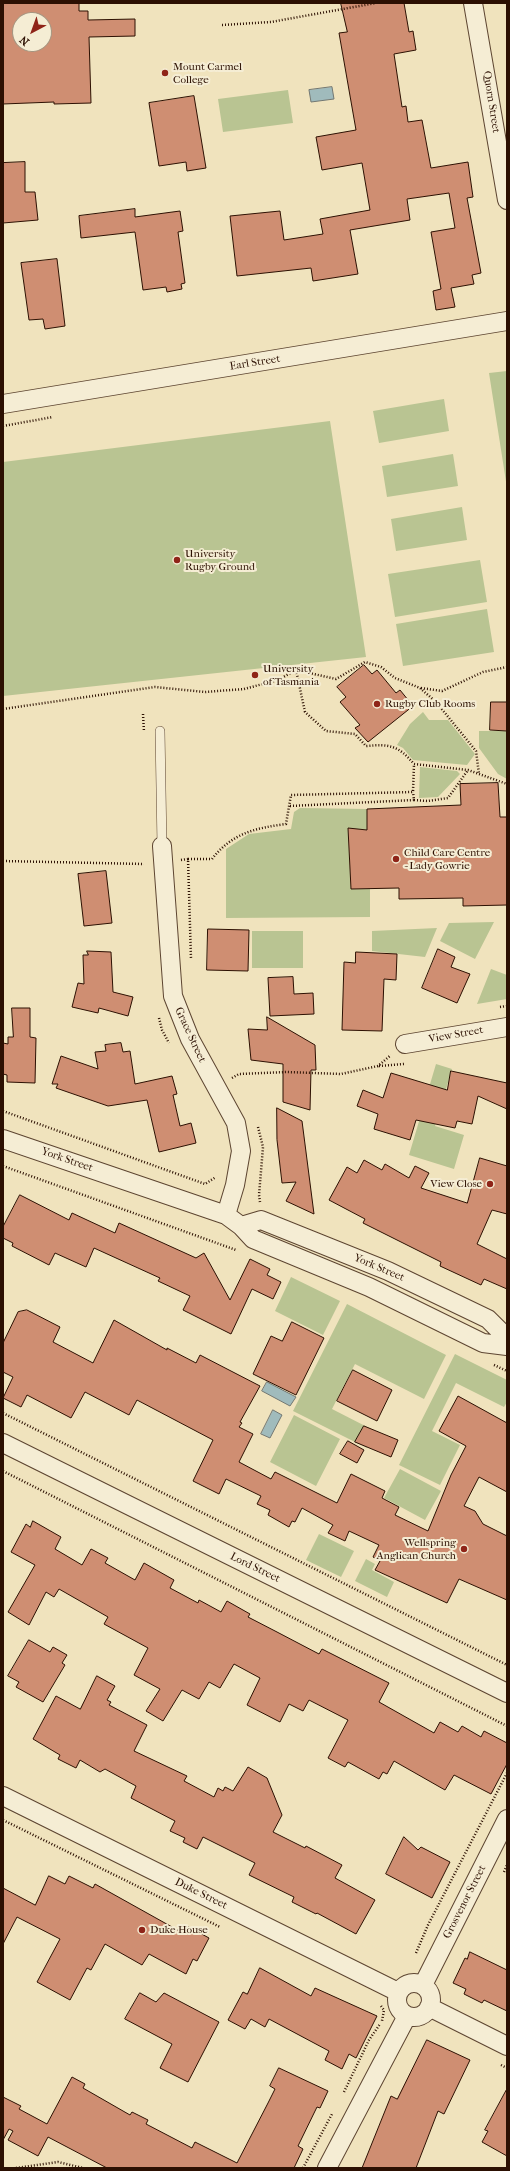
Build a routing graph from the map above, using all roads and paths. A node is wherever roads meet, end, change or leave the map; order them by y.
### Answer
1 (376, 3) edge
2 (473, 3) edge
3 (222, 25) dead end
4 (507, 200) edge
5 (507, 321) edge
6 (3, 404) edge
7 (507, 667) edge
8 (296, 670) junction
9 (420, 688) junction
10 (3, 708) edge
11 (160, 731) dead end
12 (414, 764) junction
13 (468, 770) junction
14 (479, 774) junction
15 (507, 784) edge
16 (413, 792) junction
17 (414, 800) junction
18 (290, 806) junction
19 (162, 846) joint
20 (188, 859) junction
21 (3, 861) edge
22 (174, 861) dead end
23 (149, 864) dead end
24 (191, 962) dead end
25 (507, 1027) edge
26 (405, 1044) joint
27 (228, 1072) dead end
28 (232, 1078) junction
29 (236, 1084) dead end
30 (216, 1087) junction
31 (3, 1111) edge
32 (257, 1124) dead end
33 (3, 1139) edge
34 (206, 1184) dead end
35 (259, 1201) dead end
36 (226, 1214) junction
37 (241, 1226) junction
38 (507, 1338) edge
39 (507, 1346) edge
40 (3, 1413) edge
41 (3, 1443) edge
42 (3, 1471) edge
43 (507, 1665) edge
44 (507, 1693) edge
45 (507, 1726) edge
46 (507, 1773) edge
47 (3, 1796) edge
48 (507, 1819) edge
49 (3, 1820) edge
50 (222, 1928) dead end
51 (415, 1955) dead end
52 (423, 1985) junction
53 (398, 1992) junction
54 (429, 2007) junction
55 (407, 2016) junction
56 (382, 2021) dead end
57 (507, 2046) edge
58 (500, 2065) dead end
59 (507, 2068) edge
60 (343, 2093) dead end
61 (336, 2107) dead end
62 (16, 2168) edge
63 (83, 2168) edge
64 (303, 2168) edge
65 (327, 2168) edge

1 - 3 path
2 - 4 street, Quorn Street
5 - 6 street, Earl Street
7 - 9 path
8 - 9 path
8 - 10 path
8 - 12 path
9 - 14 path
11 - 19 lane
12 - 13 path
12 - 16 path
13 - 14 path
13 - 17 path
14 - 15 path
16 - 17 path
16 - 18 path
17 - 18 path
18 - 20 path
19 - 30 street, Grace Street
20 - 22 path
20 - 24 path
21 - 23 path
25 - 26 street, View Street
26 - 28 path
27 - 28 path
28 - 29 path
28 - 30 path
30 - 36 street, Grace Street
31 - 34 path
32 - 35 path
33 - 36 street, York Street
36 - 37 street, York Street
37 - 38 street, York Street
37 - 39 street, York Street
40 - 43 path
41 - 44 street, Lord Street
42 - 45 path
46 - 51 path
47 - 53 street, Duke Street
48 - 52 street, Grosvenor Street
49 - 50 path
52 - 53 street
52 - 54 street
53 - 55 street
54 - 55 street
54 - 57 street
55 - 65 street
56 - 60 path
58 - 59 path
61 - 64 path
62 - 63 path

